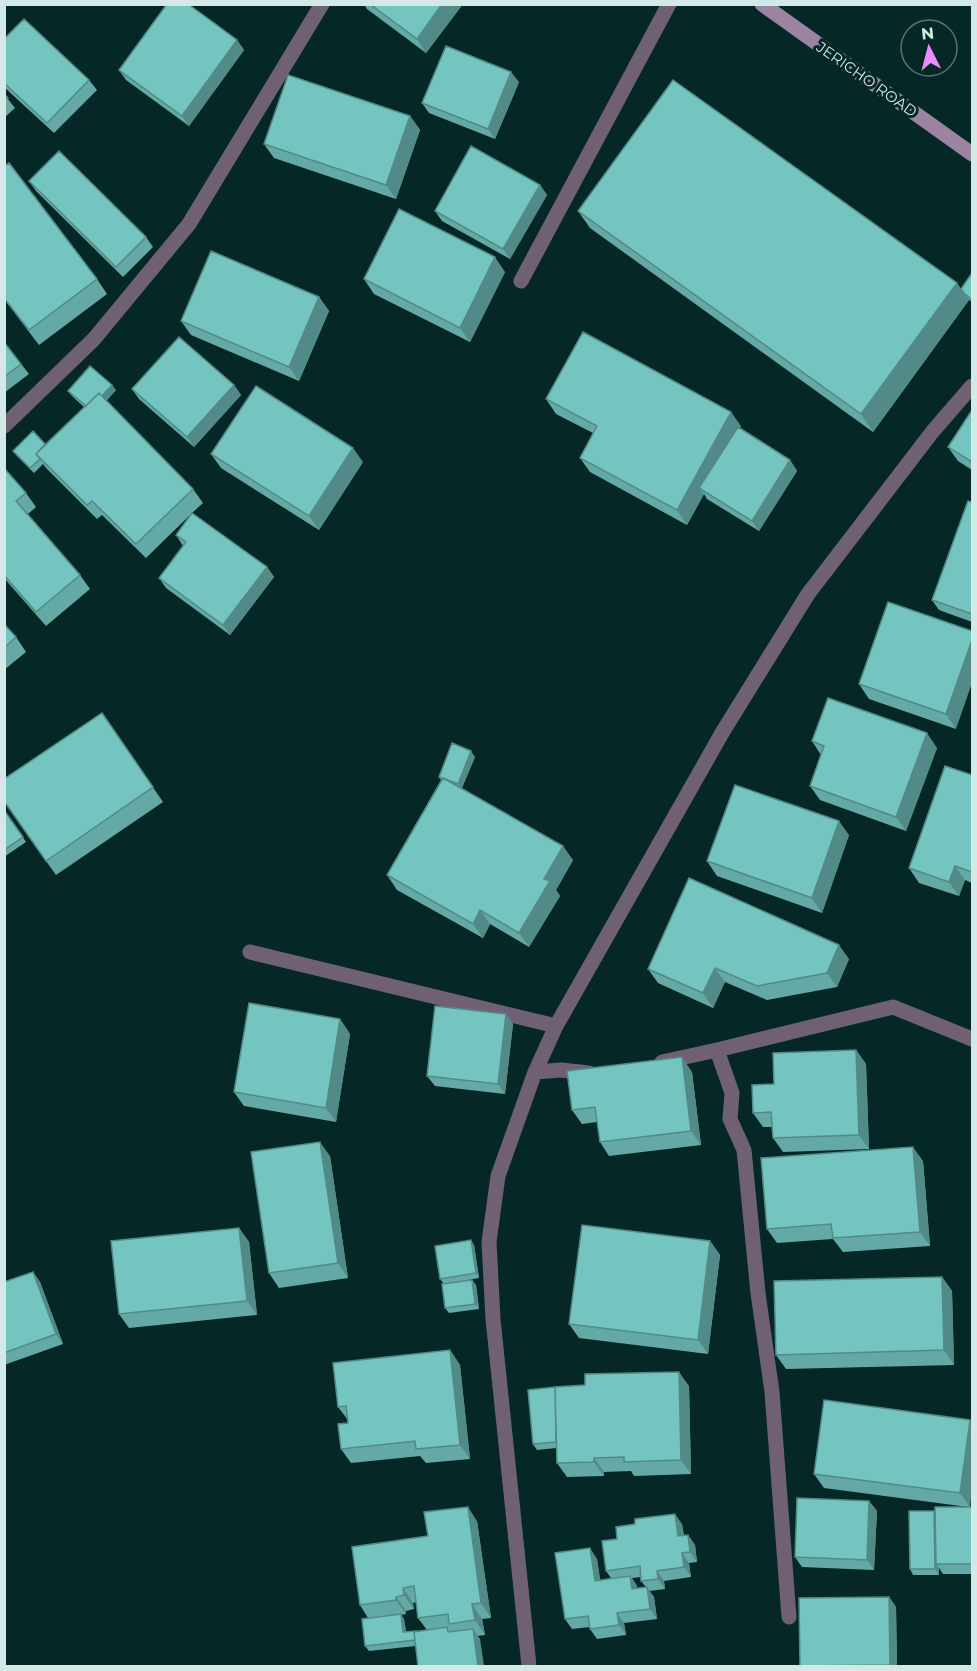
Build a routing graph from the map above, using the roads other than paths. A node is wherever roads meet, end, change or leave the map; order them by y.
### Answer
1 (322, 4) edge
2 (669, 4) edge
3 (762, 4) edge
4 (972, 154) edge
5 (521, 281) dead end
6 (972, 386) edge
7 (4, 426) edge
8 (250, 952) dead end
9 (556, 1026) junction
10 (972, 1039) edge
11 (717, 1050) junction
12 (652, 1064) edge
13 (535, 1072) junction
14 (609, 1072) edge
15 (789, 1617) dead end
16 (529, 1666) edge

1 - 7 street
2 - 5 street
3 - 4 street, JERICHO ROAD
6 - 9 street
8 - 9 street
9 - 13 street
10 - 11 street
11 - 12 street
11 - 15 street
13 - 14 street
13 - 16 street

